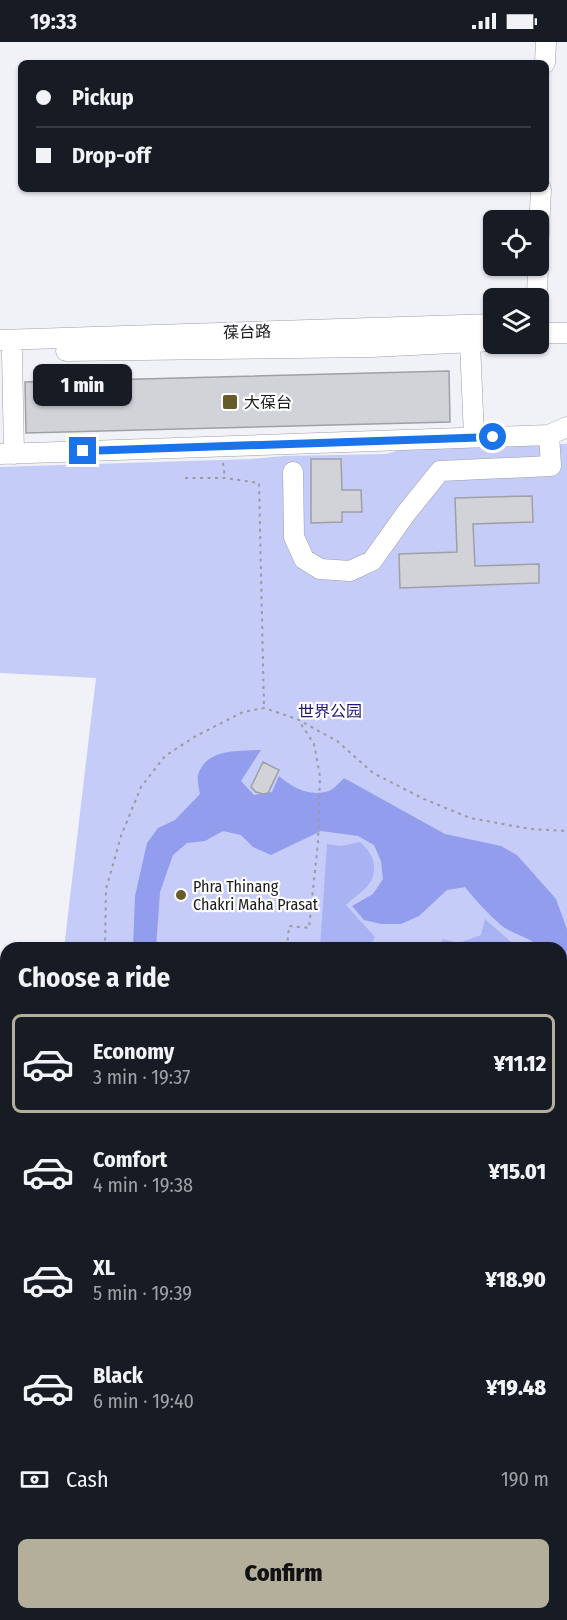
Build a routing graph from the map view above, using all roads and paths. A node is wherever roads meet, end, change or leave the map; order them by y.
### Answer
1 (546, 42) edge
2 (545, 60) edge
3 (541, 192) edge
4 (540, 210) edge
5 (483, 325) edge
6 (549, 333) edge
7 (567, 333) edge
8 (483, 341) edge
9 (470, 342) junction
10 (4, 348) edge
11 (558, 431) edge
12 (474, 437) junction
13 (7, 454) edge
14 (293, 472) dead end
15 (185, 478) dead end
16 (264, 708) junction
17 (297, 719) junction
18 (567, 831) edge
19 (105, 942) edge
20 (288, 942) edge

1 - 2 street
3 - 4 street
5 - 10 street, 葆台路
6 - 7 street
8 - 9 street, 葆台路
9 - 10 street, 葆台路
9 - 12 street
10 - 13 street
11 - 12 street
11 - 14 street
12 - 13 street
15 - 16 path
16 - 17 path
16 - 19 path
17 - 18 path
17 - 20 path

